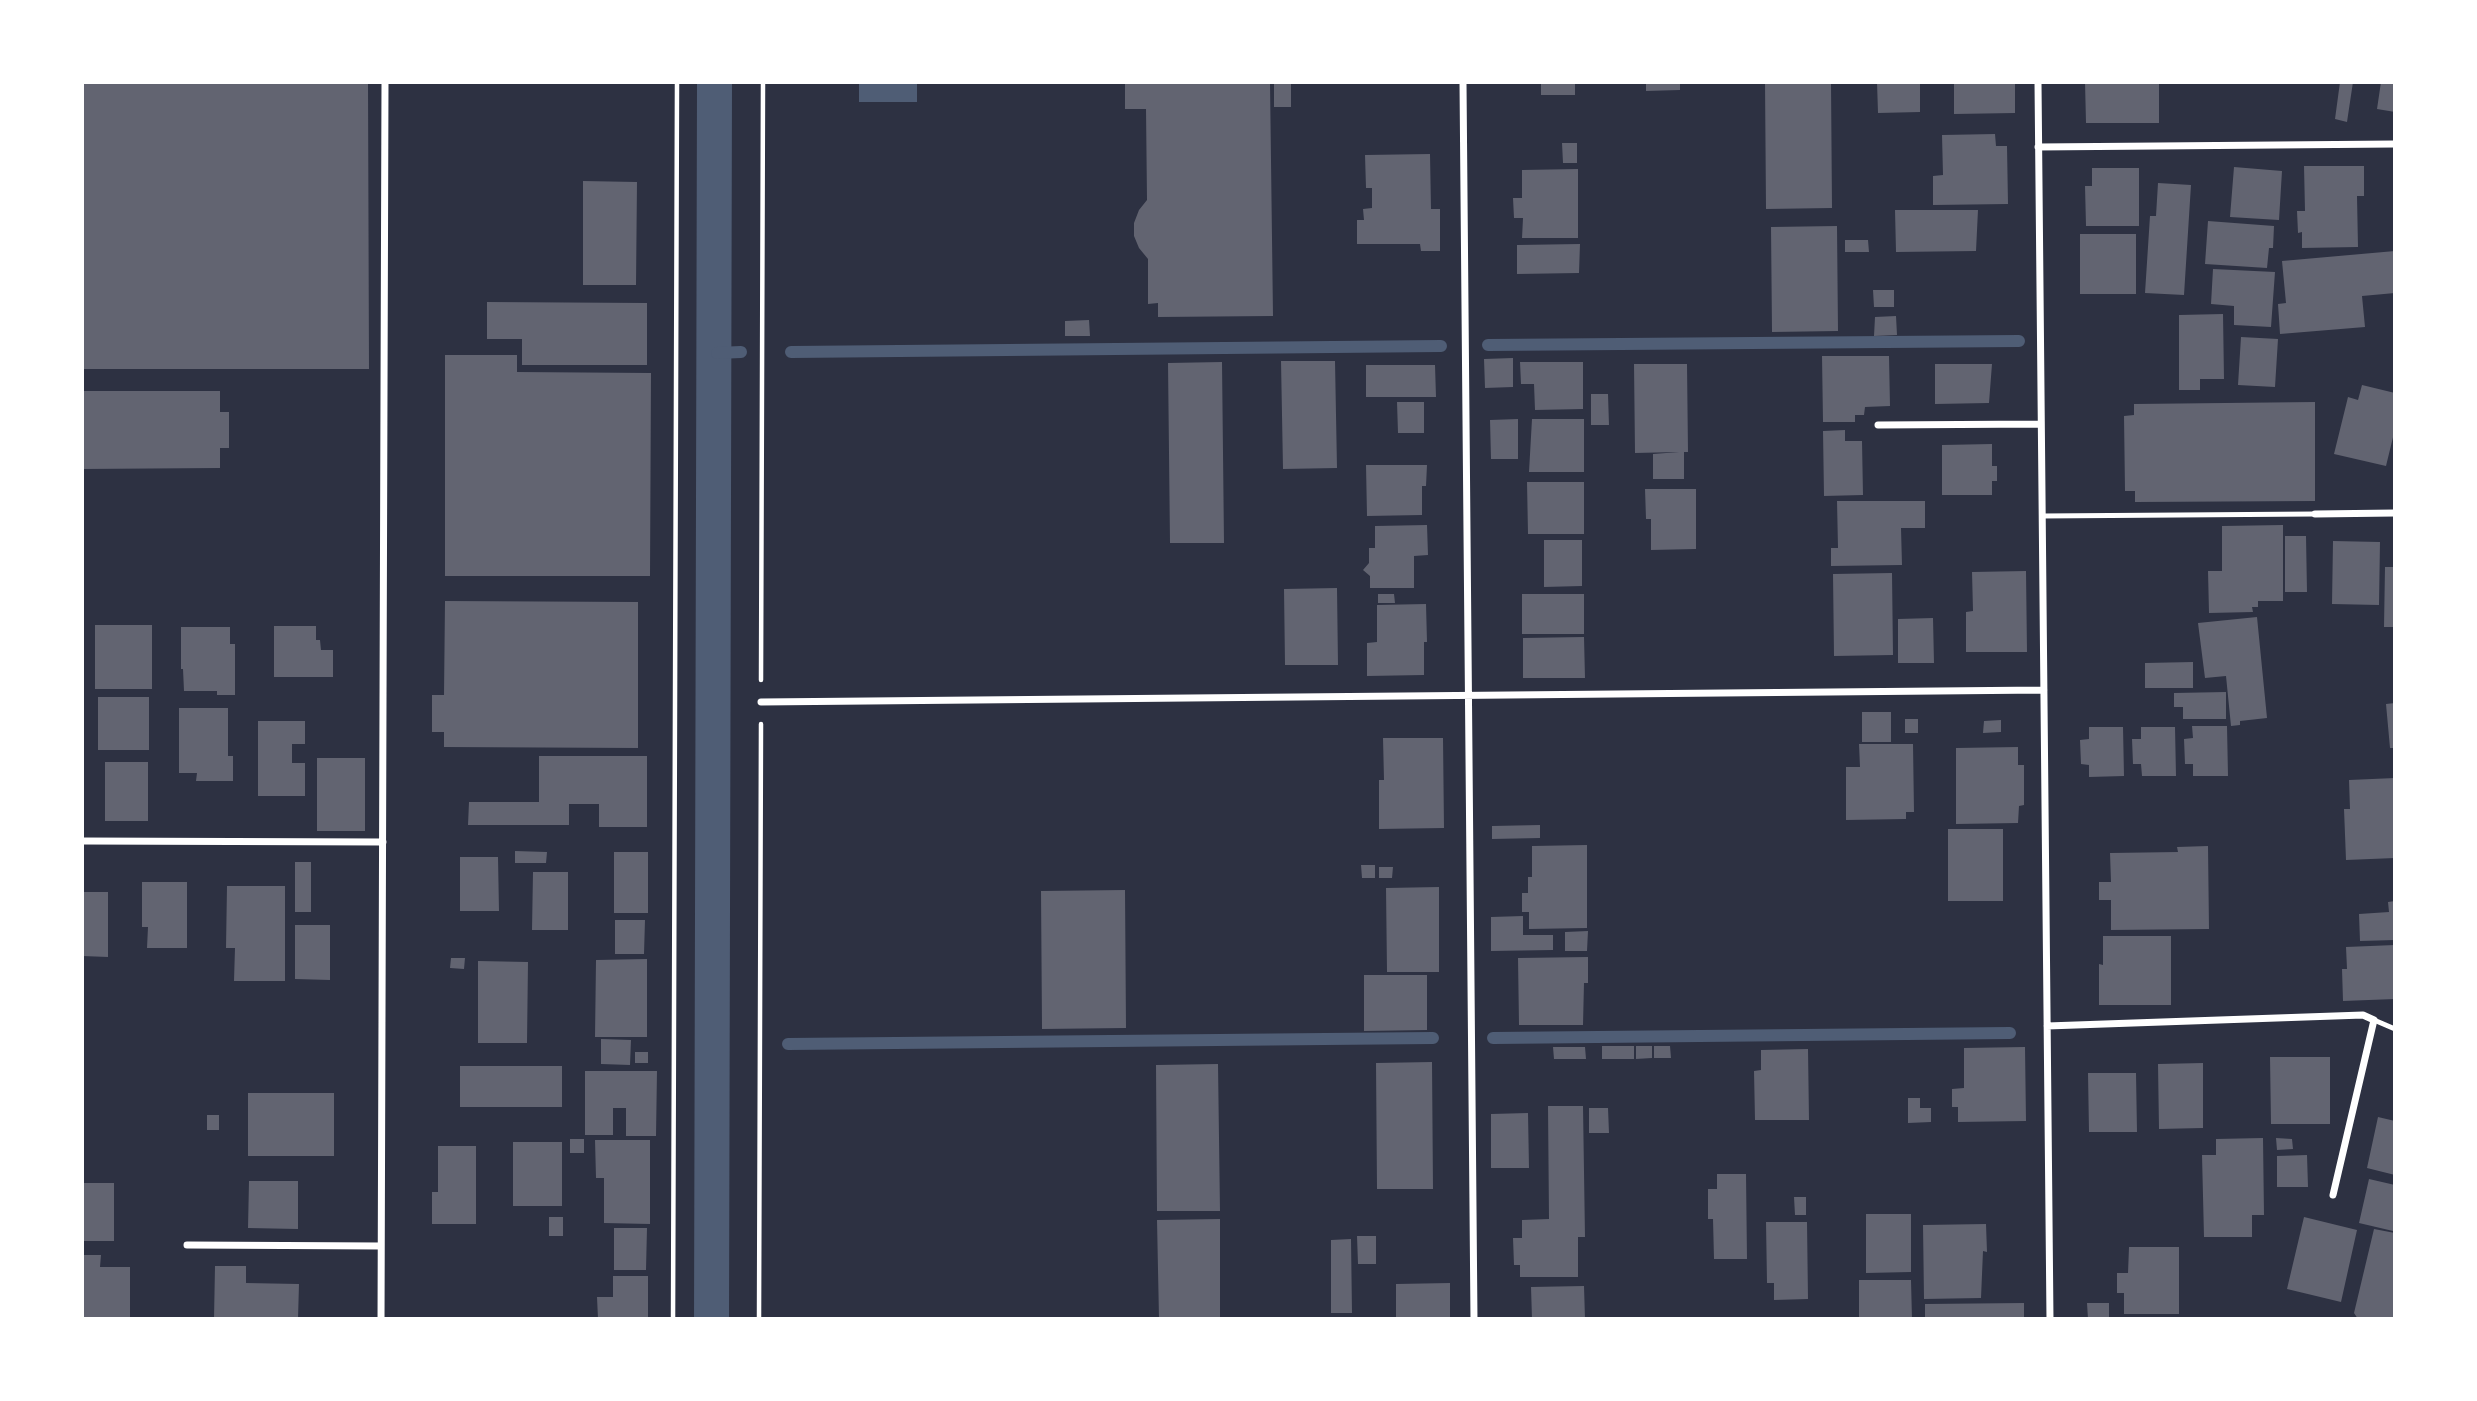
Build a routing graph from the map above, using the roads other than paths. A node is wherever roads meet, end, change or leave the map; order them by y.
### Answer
1 (385, 82) edge
2 (1463, 82) edge
3 (2038, 82) edge
4 (2395, 144) edge
5 (2038, 147) junction
6 (2041, 424) junction
7 (1878, 425) dead end
8 (2395, 513) edge
9 (2315, 514) joint
10 (2042, 516) junction
11 (2044, 690) junction
12 (1468, 695) junction
13 (761, 702) dead end
14 (82, 841) edge
15 (383, 842) junction
16 (2374, 1020) junction
17 (2047, 1026) junction
18 (2395, 1029) edge
19 (2333, 1195) dead end
20 (187, 1245) dead end
21 (381, 1246) junction
22 (381, 1319) edge
23 (1475, 1319) edge
24 (2050, 1319) edge

1 - 15 street
2 - 12 street
3 - 5 street
4 - 5 street
5 - 6 street
6 - 7 street
6 - 10 street
8 - 9 street
9 - 10 lane
10 - 11 street
11 - 12 street
11 - 17 street
12 - 13 street
12 - 23 street
14 - 15 street
15 - 21 street
16 - 17 street
16 - 18 lane
16 - 19 street
17 - 24 street
20 - 21 street
21 - 22 street

